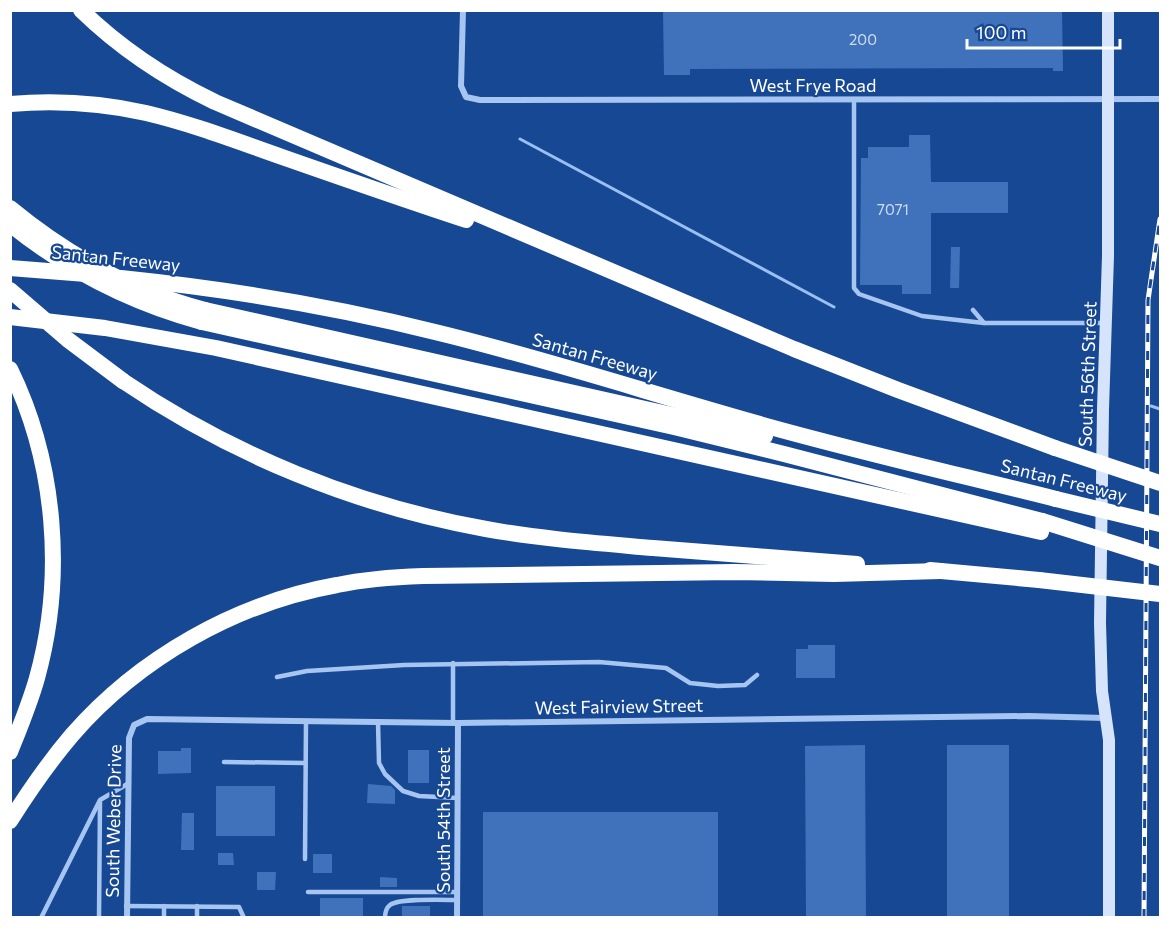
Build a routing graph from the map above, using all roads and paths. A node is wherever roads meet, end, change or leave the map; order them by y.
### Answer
1 (81, 10) edge
2 (463, 10) edge
3 (1108, 10) edge
4 (1108, 99) junction
5 (1161, 99) edge
6 (854, 100) junction
7 (10, 104) edge
8 (10, 208) edge
9 (10, 224) edge
10 (553, 247) junction
11 (10, 268) edge
12 (10, 291) edge
13 (973, 310) dead end
14 (204, 316) junction
15 (10, 317) edge
16 (984, 323) junction
17 (1107, 323) junction
18 (10, 369) edge
19 (919, 465) junction
20 (1161, 483) edge
21 (1161, 524) edge
22 (1042, 526) junction
23 (1161, 559) edge
24 (941, 571) junction
25 (1161, 594) edge
26 (453, 663) junction
27 (757, 675) dead end
28 (277, 677) dead end
29 (1106, 718) junction
30 (306, 721) junction
31 (378, 722) junction
32 (455, 723) junction
33 (134, 725) joint
34 (10, 752) edge
35 (224, 762) dead end
36 (305, 763) junction
37 (129, 783) junction
38 (458, 798) junction
39 (100, 800) junction
40 (10, 821) edge
41 (304, 859) dead end
42 (308, 892) dead end
43 (457, 892) junction
44 (457, 900) junction
45 (126, 906) junction
46 (164, 906) junction
47 (197, 906) junction
48 (41, 918) edge
49 (99, 918) edge
50 (127, 918) edge
51 (164, 918) edge
52 (197, 918) edge
53 (244, 918) edge
54 (385, 918) edge
55 (457, 918) edge
56 (1108, 918) edge

1 - 10 highway
2 - 6 street, West Frye Road
3 - 4 main road, South 56th Street
4 - 5 street, West Frye Road
4 - 6 street, West Frye Road
4 - 17 main road, South 56th Street
6 - 16 lane
7 - 10 highway
8 - 14 highway, bridge
9 - 14 highway, bridge
10 - 20 highway, bridge
11 - 19 highway, Santan Freeway
12 - 24 highway, bridge
13 - 16 lane
14 - 19 highway
14 - 22 highway
15 - 22 highway
16 - 17 lane
17 - 29 main road, South 56th Street
18 - 34 highway
19 - 21 highway, Santan Freeway, bridge
22 - 23 highway, bridge
24 - 25 highway, bridge
24 - 40 highway
26 - 27 lane
26 - 28 lane
26 - 32 lane
29 - 32 street, West Fairview Street
29 - 56 main road, South 56th Street
30 - 31 street, West Fairview Street
30 - 33 street, West Fairview Street
30 - 36 lane
31 - 32 street, West Fairview Street
31 - 38 lane
32 - 38 street, South 54th Street
33 - 37 street, South Weber Drive
35 - 36 lane
36 - 41 lane
37 - 39 lane
37 - 45 street, South Weber Drive
38 - 43 street, South 54th Street
39 - 48 lane
39 - 49 lane
42 - 43 lane
43 - 44 street, South 54th Street
44 - 54 lane
44 - 55 street, South 54th Street
45 - 46 lane
45 - 50 street, South Weber Drive
46 - 47 lane
46 - 51 lane
47 - 52 lane
47 - 53 lane

